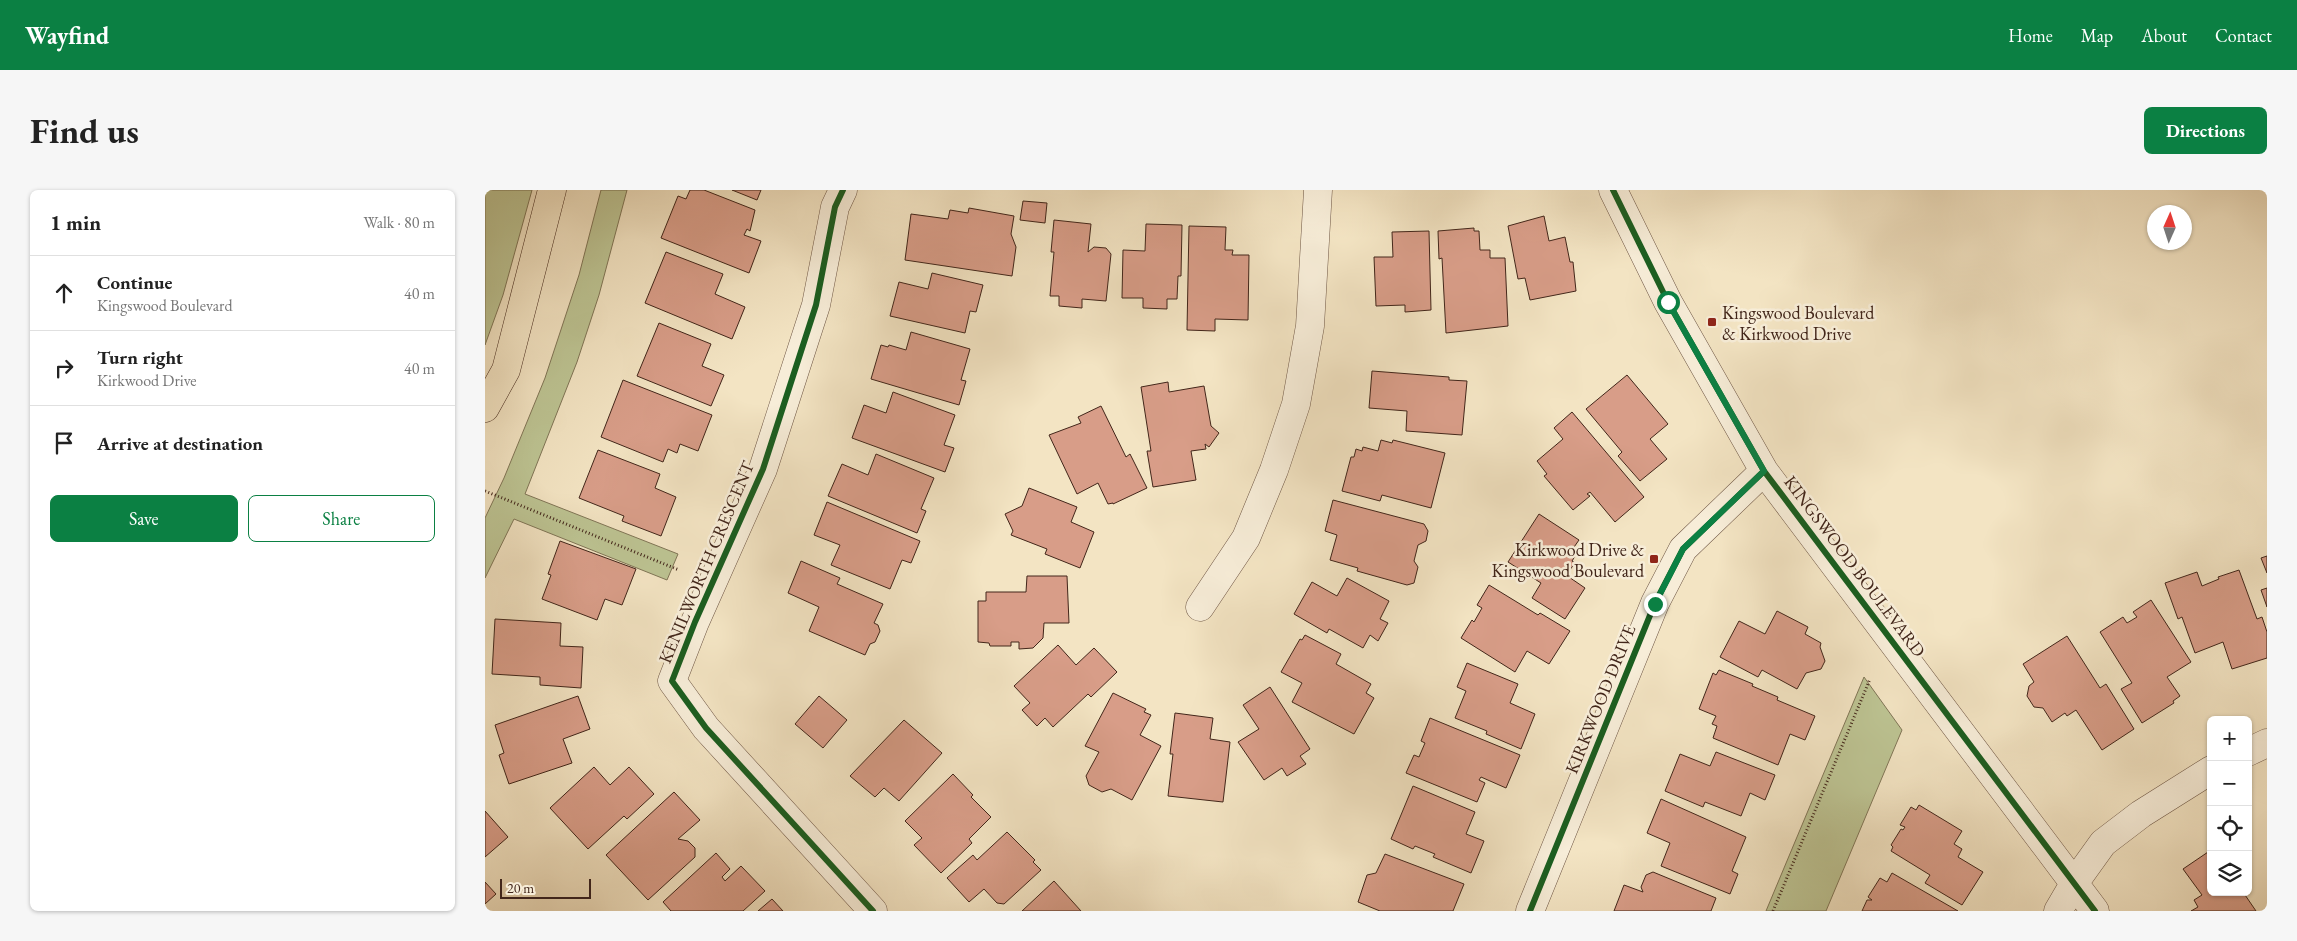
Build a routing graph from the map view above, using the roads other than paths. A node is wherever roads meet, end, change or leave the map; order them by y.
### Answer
1 (552, 190) edge
2 (843, 190) edge
3 (1318, 190) edge
4 (1613, 190) edge
5 (485, 408) edge
6 (1764, 471) junction
7 (1200, 607) dead end
8 (2267, 743) edge
9 (2252, 750) edge
10 (2207, 773) edge
11 (2075, 882) junction
12 (873, 911) edge
13 (1530, 911) edge
14 (2058, 911) edge
15 (2095, 911) edge

1 - 5 main road
2 - 12 street, KENILWORTH CRESCENT
3 - 7 street
4 - 6 street, KINGSWOOD BOULEVARD
6 - 11 street, KINGSWOOD BOULEVARD
6 - 13 street, KIRKWOOD DRIVE
8 - 9 street
10 - 11 street
11 - 14 street
11 - 15 street, KINGSWOOD BOULEVARD

